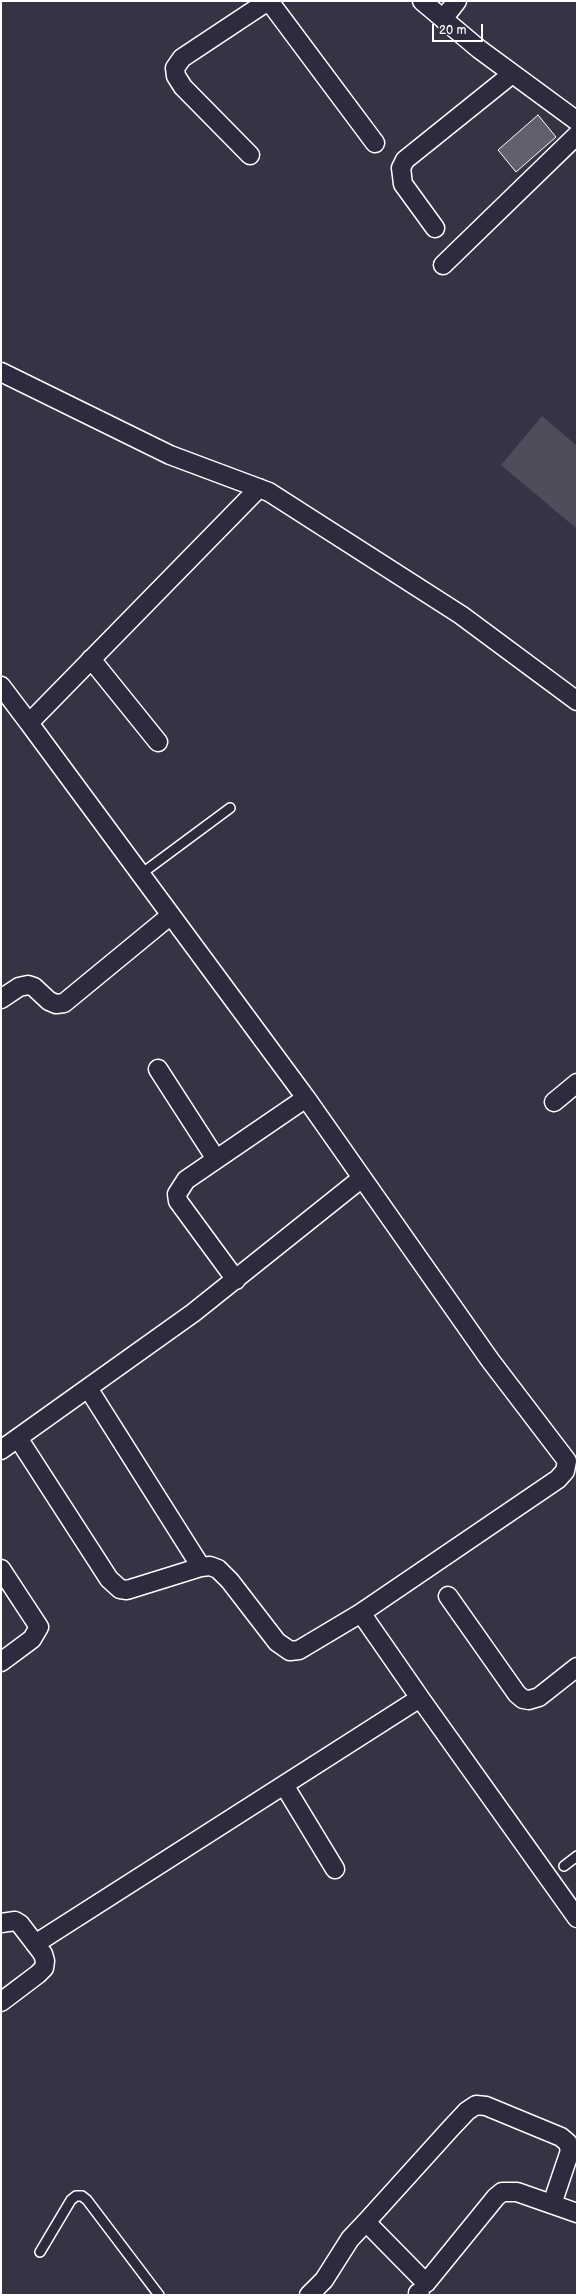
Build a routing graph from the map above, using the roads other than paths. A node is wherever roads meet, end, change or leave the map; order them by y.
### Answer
1 (268, 1) edge
2 (422, 1) edge
3 (457, 1) edge
4 (444, 20) junction
5 (512, 74) junction
6 (577, 121) edge
7 (577, 135) edge
8 (375, 143) dead end
9 (250, 155) dead end
10 (435, 228) dead end
11 (443, 265) dead end
12 (1, 372) edge
13 (259, 488) junction
14 (91, 659) junction
15 (1, 686) edge
16 (577, 701) edge
17 (29, 722) junction
18 (158, 742) dead end
19 (230, 808) dead end
20 (141, 874) junction
21 (171, 915) junction
22 (1, 999) edge
23 (158, 1069) dead end
24 (577, 1083) edge
25 (306, 1098) junction
26 (554, 1102) dead end
27 (216, 1159) junction
28 (362, 1178) junction
29 (236, 1280) junction
30 (88, 1388) junction
31 (18, 1438) junction
32 (1, 1450) edge
33 (201, 1567) junction
34 (1, 1568) edge
35 (448, 1596) dead end
36 (361, 1613) junction
37 (1, 1662) edge
38 (577, 1667) edge
39 (420, 1698) junction
40 (284, 1785) junction
41 (577, 1856) edge
42 (564, 1866) dead end
43 (336, 1869) dead end
44 (577, 1918) edge
45 (1, 1923) edge
46 (35, 1944) junction
47 (1, 2002) edge
48 (552, 2204) junction
49 (577, 2213) edge
50 (366, 2222) junction
51 (40, 2252) dead end
52 (420, 2292) edge
53 (159, 2295) edge
54 (309, 2295) edge

1 - 8 street
1 - 9 street
2 - 4 street
3 - 4 street
4 - 5 street
5 - 6 street
5 - 10 street
7 - 11 street
12 - 13 street
13 - 14 street
13 - 16 street
14 - 17 street
14 - 18 street
15 - 17 street
17 - 20 street
19 - 20 lane
20 - 21 street
21 - 22 street
21 - 25 street
23 - 27 street
24 - 26 street
25 - 27 street
25 - 28 street
27 - 29 street
28 - 29 street
28 - 36 street
29 - 30 street
30 - 31 street
30 - 33 street
31 - 32 street
31 - 33 street
33 - 36 street
34 - 37 street
35 - 38 street
36 - 39 street
39 - 40 street
39 - 44 street
40 - 43 street
40 - 46 street
41 - 42 lane
45 - 46 street
46 - 47 street
48 - 49 street
48 - 50 street
48 - 52 street
50 - 52 street
50 - 54 street
51 - 53 lane

